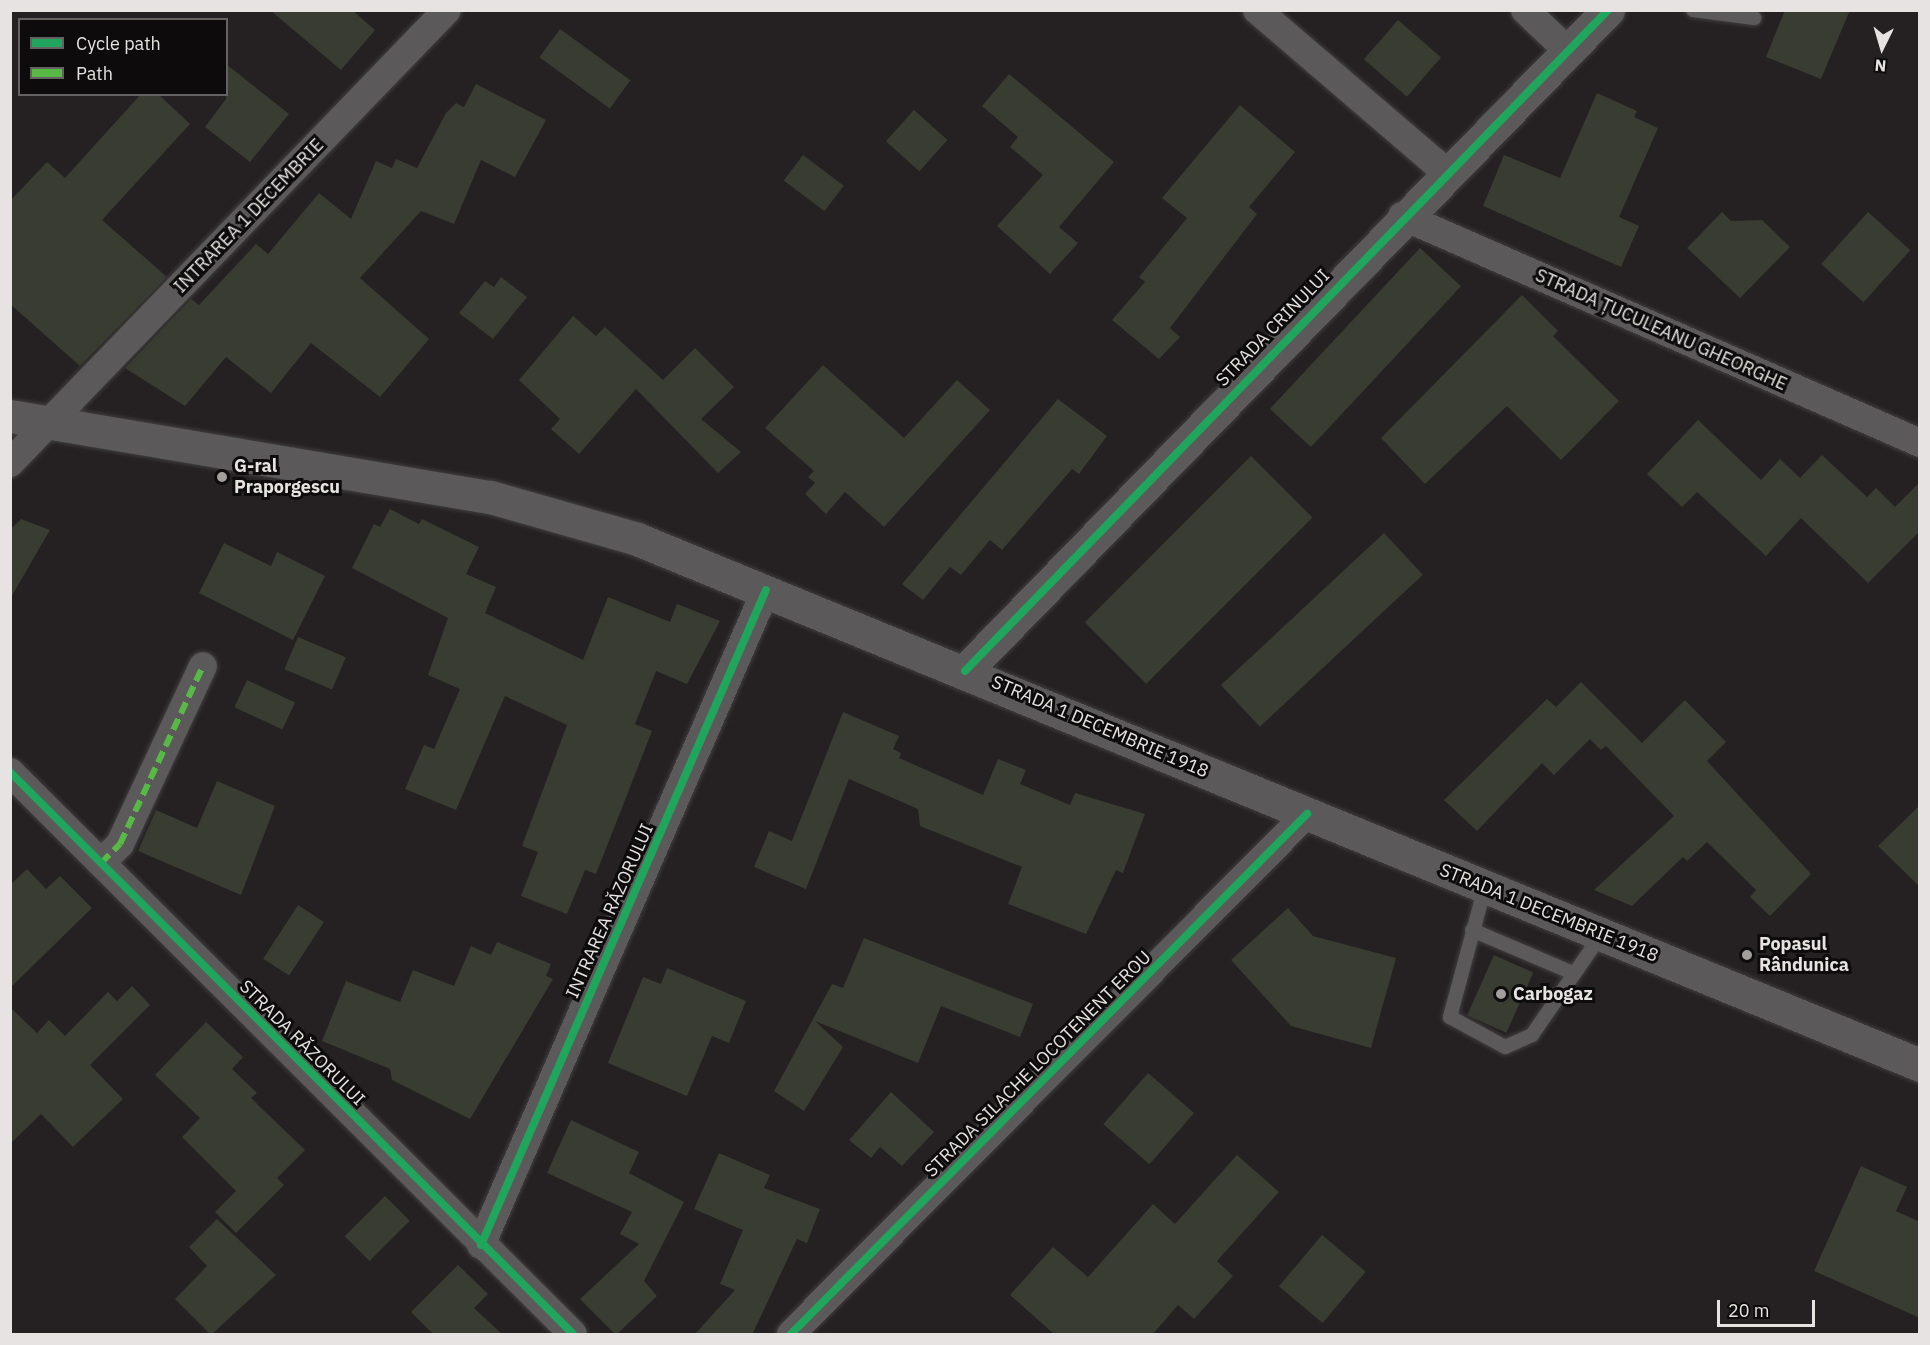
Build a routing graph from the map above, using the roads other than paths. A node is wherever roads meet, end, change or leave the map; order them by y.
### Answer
1 (447, 10) edge
2 (1257, 10) edge
3 (1525, 10) edge
4 (1608, 10) edge
5 (1694, 10) edge
6 (1754, 18) dead end
7 (1567, 50) junction
8 (1445, 171) junction
9 (1402, 216) junction
10 (10, 416) edge
11 (51, 422) junction
12 (1920, 443) edge
13 (10, 464) edge
14 (766, 590) junction
15 (202, 666) dead end
16 (965, 671) junction
17 (10, 772) edge
18 (1307, 814) junction
19 (101, 863) junction
20 (1485, 886) junction
21 (1472, 930) junction
22 (1601, 934) junction
23 (1573, 973) junction
24 (1920, 1065) edge
25 (481, 1245) junction
26 (573, 1335) edge
27 (791, 1335) edge

1 - 11 street, INTRAREA 1 DECEMBRIE
2 - 8 street
3 - 7 street
4 - 7 main road, STRADA CRINULUI
5 - 6 lane
7 - 8 main road, STRADA CRINULUI
8 - 9 main road, STRADA CRINULUI
9 - 12 street, STRADA ȚUCULEANU GHEORGHE
9 - 16 main road, STRADA CRINULUI
10 - 11 main road, STRADA 1 DECEMBRIE 1918
11 - 13 street, INTRAREA 1 DECEMBRIE
11 - 14 main road, STRADA 1 DECEMBRIE 1918
14 - 16 main road, STRADA 1 DECEMBRIE 1918
14 - 25 street, INTRAREA RĂZORULUI
15 - 19 street
16 - 18 main road, STRADA 1 DECEMBRIE 1918
17 - 19 street, STRADA RĂZORULUI
18 - 20 main road, STRADA 1 DECEMBRIE 1918
18 - 27 street, STRADA SILACHE LOCOTENENT EROU
19 - 25 street, STRADA RĂZORULUI
20 - 21 lane
20 - 22 main road, STRADA 1 DECEMBRIE 1918
21 - 23 lane
21 - 23 lane
22 - 23 lane
22 - 24 main road, STRADA 1 DECEMBRIE 1918
25 - 26 street, STRADA RĂZORULUI

